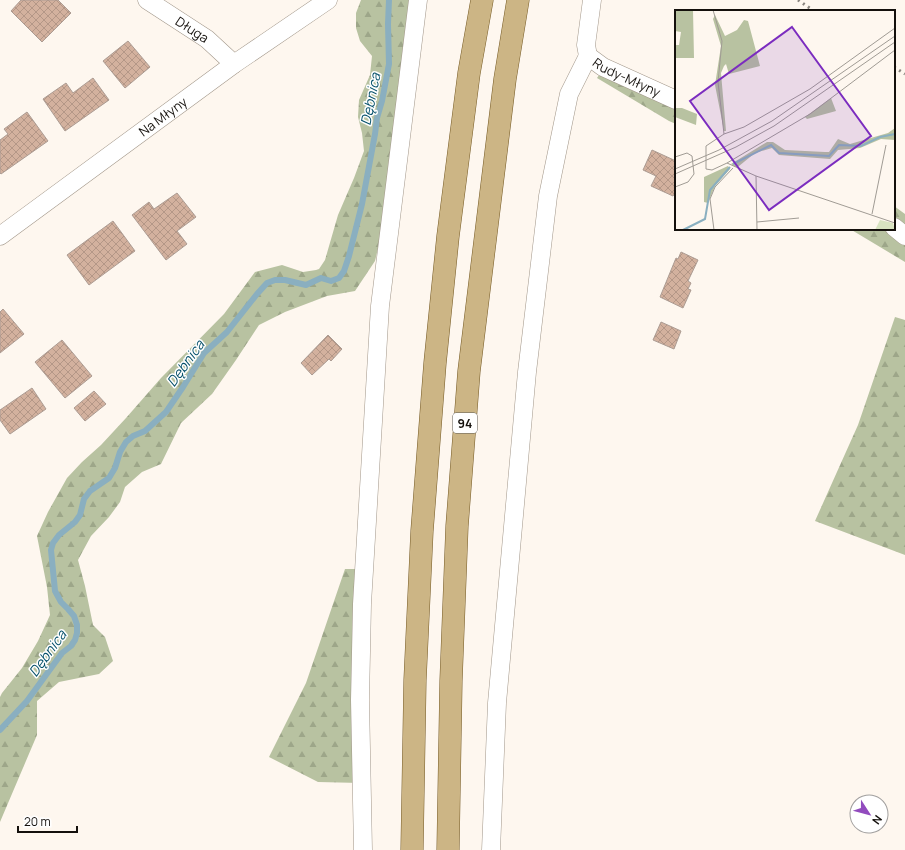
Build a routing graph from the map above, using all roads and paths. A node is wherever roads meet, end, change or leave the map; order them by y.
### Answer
1 (147, 0) edge
2 (328, 0) edge
3 (418, 0) edge
4 (482, 0) edge
5 (518, 0) edge
6 (592, 0) edge
7 (588, 56) junction
8 (234, 64) junction
9 (675, 100) edge
10 (895, 228) edge
11 (0, 236) edge
12 (905, 236) edge
13 (363, 850) edge
14 (412, 850) edge
15 (448, 850) edge
16 (491, 850) edge

1 - 8 street, Długa
2 - 8 street, Na Młyny
3 - 13 street
4 - 14 main road
5 - 15 main road, 94
6 - 7 street, Rudy-Młyny
7 - 9 street, Rudy-Młyny
7 - 16 street
8 - 11 street, Na Młyny
10 - 12 street

